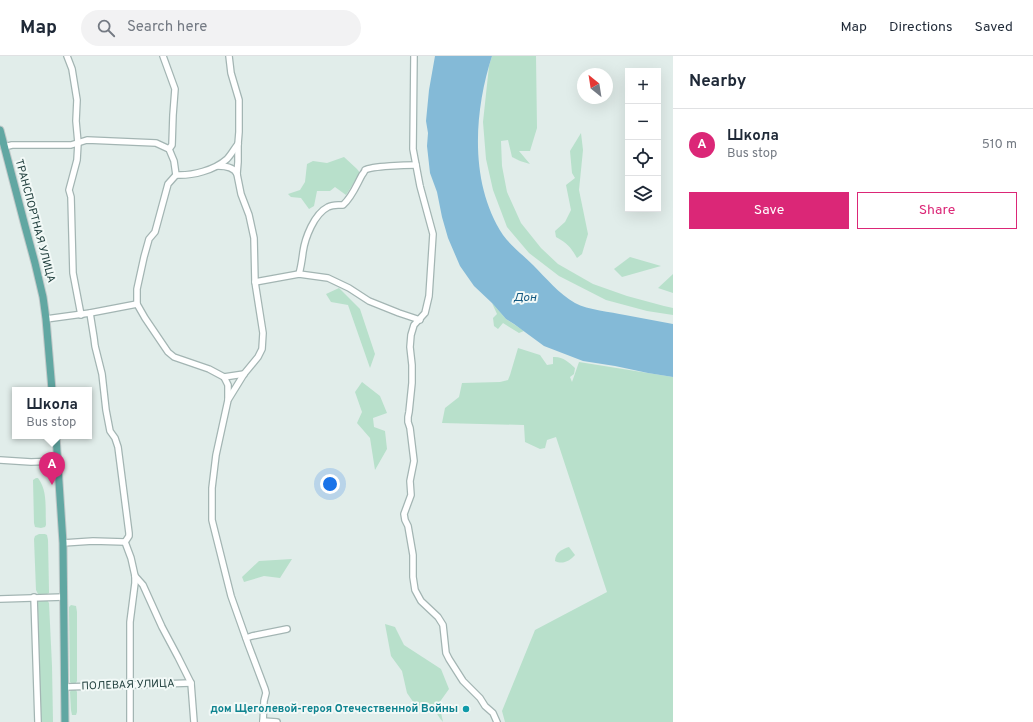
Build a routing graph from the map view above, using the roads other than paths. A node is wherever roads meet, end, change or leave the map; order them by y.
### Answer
1 (67, 56) edge
2 (163, 56) edge
3 (229, 56) edge
4 (414, 56) edge
5 (0, 130) edge
6 (1, 140) edge
7 (78, 143) junction
8 (238, 144) junction
9 (4, 147) junction
10 (169, 149) junction
11 (416, 165) junction
12 (217, 166) junction
13 (176, 174) junction
14 (237, 174) junction
15 (299, 274) junction
16 (255, 282) junction
17 (137, 304) junction
18 (90, 313) junction
19 (81, 315) junction
20 (46, 319) junction
21 (420, 320) junction
22 (244, 374) junction
23 (224, 377) junction
24 (52, 387) edge
25 (228, 400) junction
26 (56, 439) edge
27 (0, 460) edge
28 (58, 461) junction
29 (126, 542) junction
30 (63, 543) junction
31 (135, 576) junction
32 (34, 597) junction
33 (64, 597) junction
34 (0, 599) edge
35 (287, 629) dead end
36 (246, 638) junction
37 (191, 684) junction
38 (130, 685) junction
39 (65, 687) junction
40 (263, 721) edge
41 (38, 722) edge
42 (65, 722) edge
43 (130, 722) edge
44 (194, 722) edge
45 (277, 722) edge
46 (497, 722) edge

1 - 7 street
2 - 10 street
3 - 8 street
4 - 11 street
5 - 6 main road, ТРАНСПОРТНАЯ УЛИЦА
6 - 9 main road, ТРАНСПОРТНАЯ УЛИЦА
7 - 9 street
7 - 10 street
7 - 19 street
8 - 12 street
8 - 14 street
9 - 20 main road, ТРАНСПОРТНАЯ УЛИЦА
10 - 13 street
11 - 15 street
11 - 21 street
12 - 13 street
12 - 14 street
13 - 17 street
14 - 16 street
15 - 16 street
15 - 21 street
16 - 22 street
17 - 18 street
17 - 23 street
18 - 19 street
18 - 29 street
19 - 20 street
20 - 24 main road, ТРАНСПОРТНАЯ УЛИЦА
21 - 46 street
22 - 23 street
22 - 25 street
23 - 25 street
25 - 36 street
26 - 28 main road
27 - 28 street
28 - 30 main road
29 - 30 street
29 - 31 street
30 - 33 main road
31 - 37 street
31 - 38 street
32 - 33 street
32 - 34 street
32 - 41 street
33 - 39 main road
35 - 36 street
36 - 40 street
37 - 38 street, ПОЛЕВАЯ УЛИЦА
37 - 44 street
38 - 39 street, ПОЛЕВАЯ УЛИЦА
38 - 43 street
39 - 42 main road
40 - 45 street

